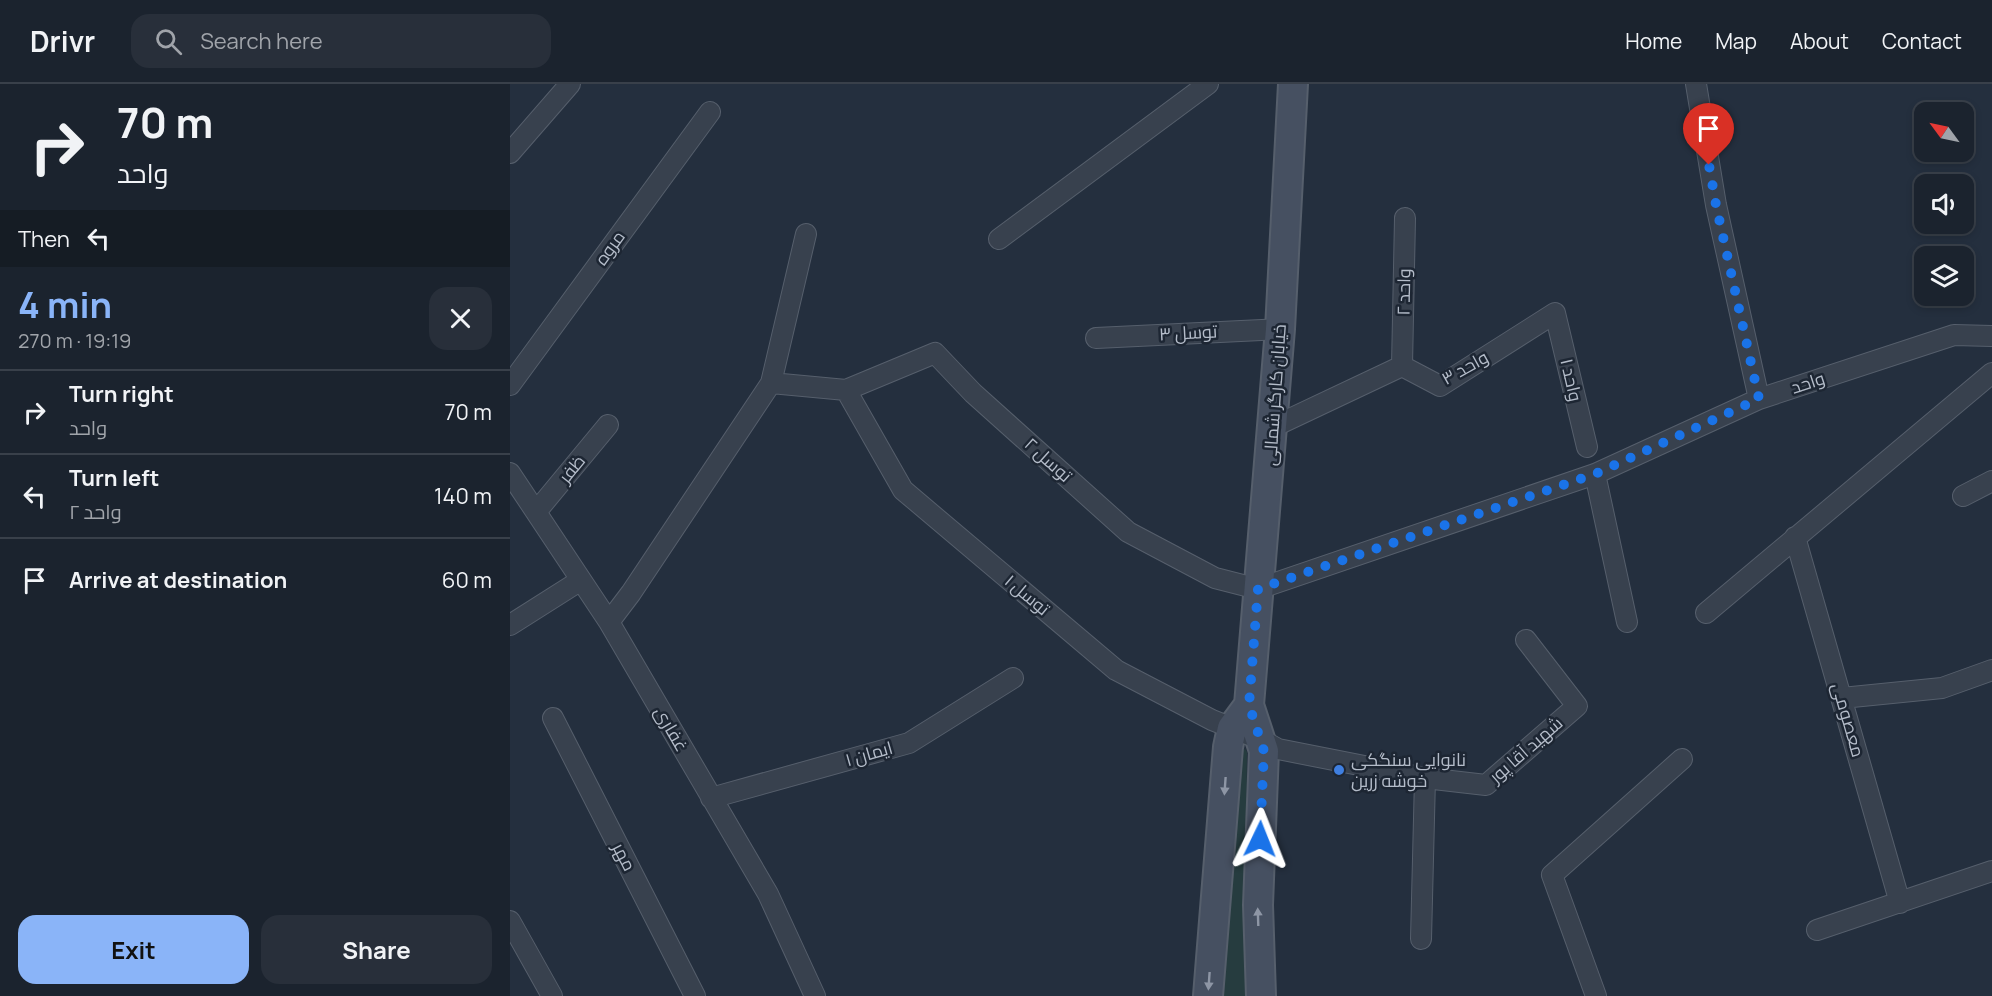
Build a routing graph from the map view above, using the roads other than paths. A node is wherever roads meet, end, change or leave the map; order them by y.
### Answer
1 (570, 84) edge
2 (1208, 84) edge
3 (1293, 84) edge
4 (1696, 84) edge
5 (710, 112) dead end
6 (510, 153) edge
7 (1406, 218) dead end
8 (806, 234) dead end
9 (999, 239) dead end
10 (1555, 313) joint
11 (1280, 329) junction
12 (1992, 336) edge
13 (1096, 338) dead end
14 (1402, 366) junction
15 (1992, 373) edge
16 (771, 383) junction
17 (510, 385) edge
18 (846, 390) junction
19 (1759, 399) junction
20 (608, 425) dead end
21 (1273, 427) junction
22 (1587, 447) dead end
23 (510, 473) edge
24 (1595, 474) junction
25 (1992, 481) edge
26 (1963, 496) dead end
27 (536, 512) junction
28 (1795, 537) junction
29 (581, 580) junction
30 (1258, 589) junction
31 (1706, 613) dead end
32 (609, 622) junction
33 (1627, 622) dead end
34 (510, 625) edge
35 (1526, 640) dead end
36 (1992, 670) edge
37 (1013, 678) dead end
38 (1842, 698) junction
39 (1249, 705) junction
40 (553, 717) dead end
41 (1232, 728) junction
42 (1262, 740) junction
43 (1682, 759) dead end
44 (1425, 778) junction
45 (711, 798) junction
46 (1992, 871) edge
47 (1900, 903) junction
48 (510, 921) edge
49 (1817, 930) dead end
50 (1421, 939) dead end
51 (552, 996) edge
52 (695, 996) edge
53 (815, 996) edge
54 (1208, 996) edge
55 (1261, 996) edge
56 (1596, 996) edge

1 - 6 street
2 - 9 street
3 - 11 street, خیابان کارگر شمالی
4 - 19 street
5 - 17 street, مروه
7 - 14 street, واحد ۲
8 - 16 street
10 - 14 street, واحد ۳
10 - 22 street, واحد ۱
11 - 13 street, توسل ۳
11 - 21 street, خیابان کارگر شمالی
12 - 19 street, واحد
14 - 21 street
15 - 28 street
16 - 18 street
16 - 32 street
18 - 30 street, توسل ۲
18 - 41 street, توسل ۱
19 - 24 street, واحد
20 - 27 street, ظفر
21 - 30 street, خیابان کارگر شمالی
23 - 27 street, غفاری
24 - 30 street, واحد
24 - 33 street
25 - 26 street
27 - 29 street, غفاری
28 - 31 street
28 - 38 street, معصومی
29 - 32 street, غفاری
29 - 34 street
30 - 39 street, خیابان کارگر شمالی
32 - 45 street, غفاری
35 - 44 street, شهید آقا پور
36 - 38 street
37 - 45 street, ایمان ۱
38 - 47 street, معصومی
39 - 41 street
39 - 42 street, خیابان کارگر شمالی
40 - 52 street, مهر
41 - 42 street, توسل ۱
41 -> 54 street
42 - 44 street, شهید آقا پور
55 -> 42 street, خیابان کارگر شمالی
43 - 56 street
44 - 50 street
45 - 53 street, غفاری
46 - 47 street
47 - 49 street
48 - 51 street

